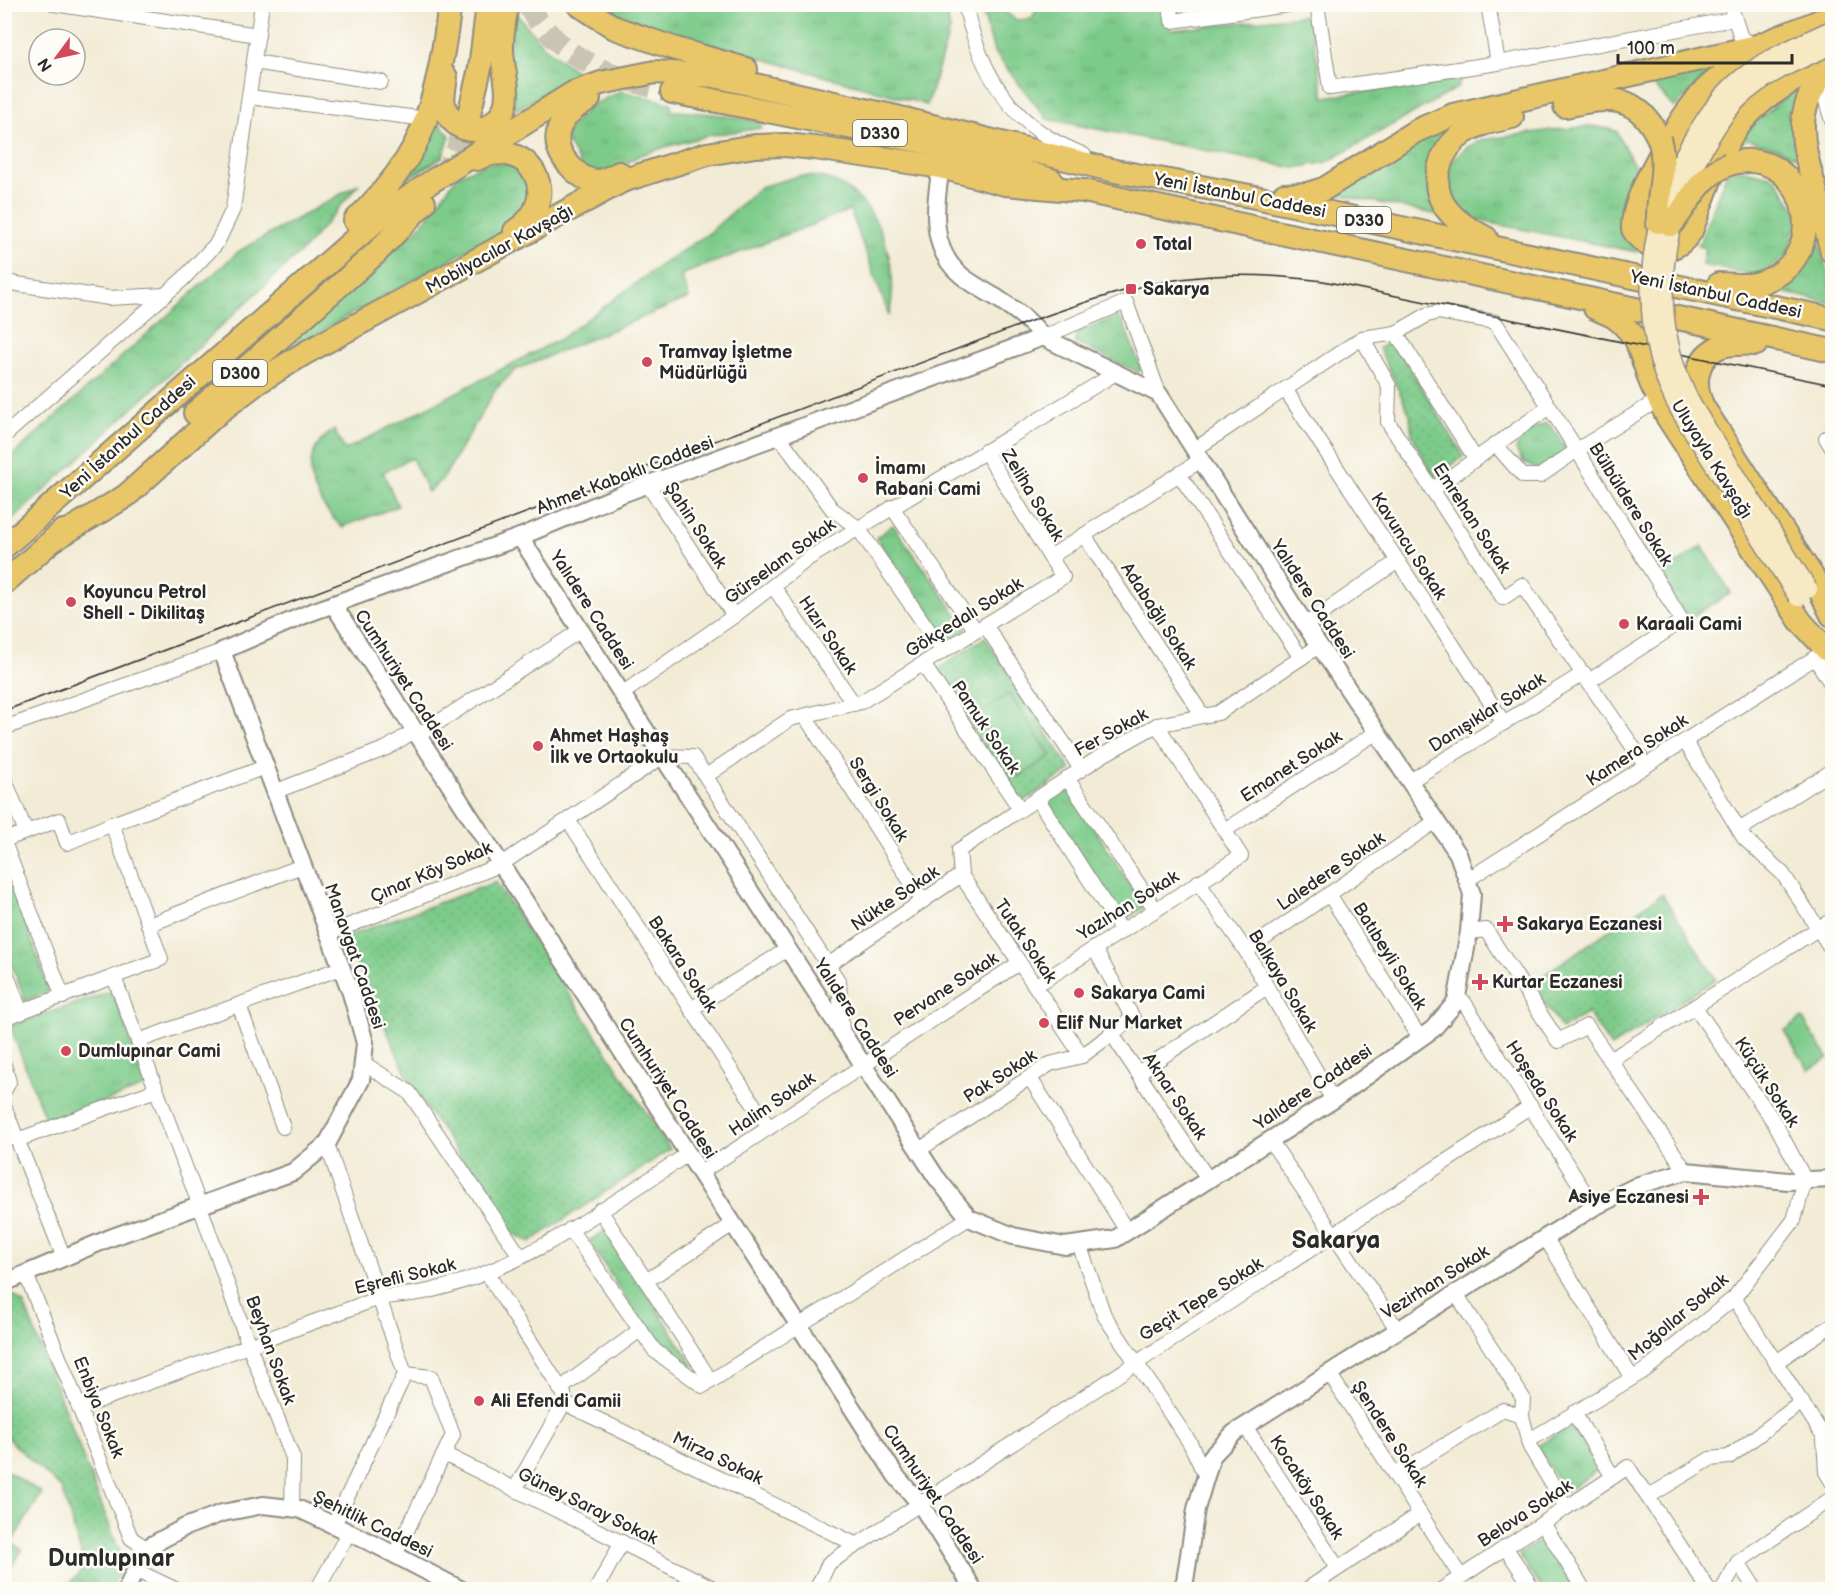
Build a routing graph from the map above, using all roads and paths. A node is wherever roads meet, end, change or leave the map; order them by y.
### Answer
1 (54, 4) edge
2 (262, 4) edge
3 (450, 4) edge
4 (488, 4) edge
5 (507, 4) edge
6 (578, 4) edge
7 (965, 4) edge
8 (1170, 4) edge
9 (1296, 4) edge
10 (1317, 4) edge
11 (1488, 4) edge
12 (1730, 4) edge
13 (1733, 19) junction
14 (1832, 30) edge
15 (258, 35) junction
16 (444, 43) junction
17 (1757, 46) junction
18 (1833, 60) edge
19 (254, 62) junction
20 (1498, 63) junction
21 (1833, 65) edge
22 (630, 77) junction
23 (381, 82) dead end
24 (672, 92) tunnel mouth
25 (1833, 92) edge
26 (249, 97) junction
27 (469, 115) tunnel mouth
28 (896, 117) junction
29 (426, 119) junction
30 (1833, 121) edge
31 (679, 162) junction
32 (941, 167) junction
33 (1115, 171) junction
34 (1084, 191) junction
35 (427, 193) junction
36 (1255, 197) junction
37 (1665, 223) junction
38 (1512, 250) junction
39 (1833, 252) edge
40 (460, 270) junction
41 (4, 282) edge
42 (1672, 284) junction
43 (1563, 294) junction
44 (165, 295) junction
45 (279, 304) junction
46 (1833, 319) edge
47 (1396, 333) junction
48 (1043, 337) junction
49 (1362, 338) junction
50 (1794, 343) junction
51 (1833, 351) edge
52 (1116, 373) junction
53 (1696, 386) junction
54 (1285, 389) junction
55 (1159, 394) junction
56 (1658, 400) junction
57 (1549, 407) junction
58 (4, 436) edge
59 (778, 436) junction
60 (1495, 444) junction
61 (1577, 450) junction
62 (985, 451) junction
63 (1197, 455) junction
64 (1474, 458) junction
65 (1179, 474) junction
66 (648, 485) junction
67 (1432, 490) junction
68 (892, 507) junction
69 (858, 528) junction
70 (1084, 535) junction
71 (520, 537) junction
72 (53, 540) junction
73 (4, 547) edge
74 (1050, 557) junction
75 (1398, 561) junction
76 (4, 583) edge
77 (772, 586) junction
78 (1803, 593) dead end
79 (333, 604) junction
80 (1833, 615) edge
81 (734, 616) junction
82 (1682, 621) joint
83 (1305, 625) junction
84 (981, 628) junction
85 (581, 630) junction
86 (1319, 646) junction
87 (222, 651) junction
88 (943, 651) junction
89 (1821, 654) junction
90 (1301, 658) junction
91 (923, 664) junction
92 (1587, 677) junction
93 (1833, 685) edge
94 (623, 693) junction
95 (854, 704) junction
96 (805, 716) junction
97 (1203, 716) junction
98 (1504, 723) junction
99 (1157, 725) junction
100 (4, 728) edge
101 (1377, 732) junction
102 (416, 734) junction
103 (1685, 741) junction
104 (663, 756) junction
105 (1646, 766) junction
106 (265, 767) junction
107 (1081, 769) junction
108 (1833, 771) edge
109 (706, 776) junction
110 (4, 778) edge
111 (1067, 778) junction
112 (1410, 782) junction
113 (274, 792) junction
114 (1037, 798) junction
115 (1020, 809) junction
116 (568, 820) junction
117 (1436, 821) junction
118 (111, 825) junction
119 (1225, 830) junction
120 (1739, 830) junction
121 (26, 832) junction
122 (4, 841) edge
123 (958, 850) joint
124 (500, 865) junction
125 (302, 866) junction
126 (961, 875) junction
127 (1467, 880) junction
128 (1198, 882) junction
129 (1329, 894) junction
130 (923, 901) junction
131 (1155, 909) junction
132 (1833, 920) edge
133 (148, 925) junction
134 (1819, 929) junction
135 (1122, 931) junction
136 (1469, 932) junction
137 (328, 934) junction
138 (1094, 948) junction
139 (788, 949) junction
140 (1833, 950) edge
141 (1246, 951) junction
142 (1019, 963) junction
143 (828, 964) junction
144 (4, 967) edge
145 (341, 968) junction
146 (114, 977) junction
147 (1035, 986) junction
148 (1267, 987) junction
149 (63, 997) junction
150 (1456, 1002) junction
151 (239, 1005) junction
152 (1695, 1007) junction
153 (691, 1009) junction
154 (21, 1013) junction
155 (4, 1018) edge
156 (842, 1032) junction
157 (1112, 1034) junction
158 (1420, 1038) junction
159 (138, 1041) junction
160 (1082, 1056) junction
161 (1610, 1060) junction
162 (363, 1063) junction
163 (4, 1065) edge
164 (863, 1065) junction
165 (1138, 1073) junction
166 (1030, 1078) junction
167 (156, 1090) junction
168 (4, 1091) edge
169 (1333, 1100) junction
170 (4, 1106) edge
171 (1532, 1106) junction
172 (283, 1127) dead end
173 (769, 1128) junction
174 (17, 1140) junction
175 (1270, 1140) junction
176 (327, 1144) junction
177 (918, 1150) junction
178 (688, 1154) junction
179 (1686, 1171) junction
180 (700, 1173) junction
181 (1208, 1179) junction
182 (1833, 1179) edge
183 (1804, 1180) junction
184 (200, 1206) junction
185 (1594, 1206) junction
186 (600, 1210) junction
187 (969, 1218) junction
188 (733, 1224) junction
189 (570, 1229) junction
190 (1127, 1231) junction
191 (1335, 1235) junction
192 (1545, 1237) junction
193 (1079, 1244) junction
194 (520, 1256) junction
195 (64, 1258) junction
196 (487, 1273) junction
197 (26, 1274) junction
198 (646, 1281) junction
199 (4, 1283) edge
200 (1455, 1292) junction
201 (379, 1298) junction
202 (1734, 1298) junction
203 (1833, 1325) edge
204 (799, 1327) junction
205 (640, 1329) junction
206 (1396, 1329) junction
207 (249, 1346) junction
208 (1136, 1362) junction
209 (1776, 1362) junction
210 (1329, 1372) junction
211 (405, 1374) junction
212 (1632, 1378) junction
213 (711, 1381) junction
214 (560, 1389) junction
215 (1802, 1402) junction
216 (564, 1403) junction
217 (79, 1408) junction
218 (1574, 1413) junction
219 (1522, 1416) junction
220 (1245, 1426) junction
221 (1824, 1436) junction
222 (1528, 1441) junction
223 (1833, 1449) edge
224 (444, 1454) junction
225 (1395, 1476) junction
226 (1206, 1477) junction
227 (1613, 1477) junction
228 (1833, 1482) edge
229 (515, 1489) junction
230 (1648, 1497) junction
231 (1833, 1498) edge
232 (921, 1505) junction
233 (292, 1508) junction
234 (1566, 1508) junction
235 (1420, 1514) junction
236 (1543, 1523) junction
237 (341, 1529) junction
238 (622, 1542) junction
239 (857, 1545) junction
240 (1505, 1547) junction
241 (146, 1548) junction
242 (395, 1555) junction
243 (1738, 1562) junction
244 (1338, 1568) junction
245 (135, 1570) junction
246 (1461, 1577) junction
247 (443, 1585) edge
248 (126, 1590) edge
249 (177, 1590) edge
250 (317, 1590) edge
251 (462, 1590) edge
252 (596, 1590) edge
253 (717, 1590) edge
254 (816, 1590) edge
255 (974, 1590) edge
256 (1180, 1590) edge
257 (1306, 1590) edge
258 (1441, 1590) edge
259 (1534, 1590) edge
260 (1584, 1590) edge
261 (1709, 1590) edge
262 (1722, 1590) edge
263 (1756, 1590) edge

1 - 15 street
2 - 15 street
3 - 16 highway, D300
4 - 27 highway
5 - 16 highway
6 - 28 highway, D330
7 - 33 street
8 - 9 street
10 - 20 street
11 - 20 street
12 - 13 street
13 - 17 street
13 - 20 street
14 - 17 highway
14 - 37 main road, Uluyayla Kavşağı, bridge
15 - 19 street
16 - 29 highway, D300
17 - 18 highway
17 - 36 highway
19 - 23 street
19 - 26 street
21 - 39 highway
22 - 28 highway
22 - 31 highway
22 - 35 highway
24 - 34 highway, D330
25 - 30 street
26 - 29 street
26 - 44 street
28 - 33 highway, Yeni İstanbul Caddesi / D330
29 - 45 highway, D300
31 - 32 highway, Mobilyacılar Kavşağı
31 - 40 highway, Mobilyacılar Kavşağı
32 - 34 highway, Mobilyacılar Kavşağı
32 - 48 street
33 - 36 highway, Yeni İstanbul Caddesi / D330
34 - 43 highway, Yeni İstanbul Caddesi / D330
35 - 40 highway
35 - 45 highway
35 - 72 highway, D300
36 - 38 highway, Yeni İstanbul Caddesi / D330
37 - 38 highway, bridge
37 - 42 highway, bridge
37 - 78 main road, Uluyayla Kavşağı, bridge
38 - 42 highway, Yeni İstanbul Caddesi / D330
40 - 72 highway, Mobilyacılar Kavşağı
41 - 44 street
42 - 46 highway, Yeni İstanbul Caddesi / D330
43 - 50 highway, Yeni İstanbul Caddesi / D330
43 - 56 highway
44 - 58 street
45 - 73 highway, Yeni İstanbul Caddesi / D300
47 - 49 street
47 - 57 street, Bülbüldere Sokak
47 - 64 street
48 - 52 street
48 - 55 street
48 - 59 street, Ahmet Kabaklı Caddesi
49 - 54 street
49 - 67 street, Emrehan Sokak
50 - 51 highway, Yeni İstanbul Caddesi / D330
50 - 53 highway
52 - 55 street
52 - 62 street, Gürselam Sokak
53 - 56 highway
53 - 80 highway
54 - 63 street
54 - 75 street, Kavuncu Sokak
55 - 63 street, Yalıdere Caddesi
56 - 61 street
56 - 89 highway
57 - 60 street
57 - 61 street, Bülbüldere Sokak
59 - 66 street, Ahmet Kabaklı Caddesi
59 - 69 street
60 - 61 street
60 - 64 street
61 - 82 street, Bülbüldere Sokak
62 - 68 street, Gürselam Sokak
62 - 74 street, Zeliha Sokak
63 - 65 street
63 - 83 street, Yalıdere Caddesi
64 - 67 street
65 - 70 street
65 - 90 street
66 - 71 street, Ahmet Kabaklı Caddesi
66 - 81 street, Şahin Sokak
67 - 92 street, Emrehan Sokak
68 - 69 street, Gürselam Sokak
68 - 84 street
69 - 77 street, Gürselam Sokak
69 - 88 street
70 - 74 street
70 - 97 street, Adabağlı Sokak
71 - 79 street, Ahmet Kabaklı Caddesi
71 - 85 street, Yalıdere Caddesi
72 - 76 highway, D300
74 - 84 street, Gökçedalı Sokak
75 - 83 street
75 - 98 street, Kavuncu Sokak
77 - 81 street, Gürselam Sokak
77 - 95 street, Hızır Sokak
79 - 87 street, Ahmet Kabaklı Caddesi
79 - 102 street, Cumhuriyet Caddesi
81 - 94 street, Gürselam Sokak
82 - 92 street, Danışıklar Sokak
83 - 86 street, Yalıdere Caddesi
84 - 88 street, Gökçedalı Sokak
84 - 107 street
85 - 94 street, Yalıdere Caddesi
85 - 102 street
86 - 90 street, Fer Sokak
86 - 101 street, Yalıdere Caddesi
87 - 100 street
87 - 106 street, Manavgat Caddesi
88 - 91 street, Gökçedalı Sokak
89 - 93 street
89 - 103 street, Kamera Sokak
90 - 97 street, Fer Sokak
91 - 95 street, Gökçedalı Sokak
91 - 115 street, Pamuk Sokak
92 - 98 street, Danışıklar Sokak
92 - 105 street, Emrehan Sokak
94 - 104 street, Yalıdere Caddesi
95 - 96 street, Gökçedalı Sokak
96 - 109 street, Gökçedalı Sokak
96 - 130 street, Sergi Sokak
97 - 99 street, Fer Sokak
98 - 112 street, Danışıklar Sokak
99 - 107 street, Fer Sokak
99 - 119 street
101 - 112 street, Yalıdere Caddesi
101 - 119 street, Emanet Sokak
102 - 113 street
102 - 124 street, Cumhuriyet Caddesi
103 - 105 street, Kamera Sokak
103 - 120 street
104 - 109 street
104 - 116 street, Çınar Köy Sokak
104 - 139 street, Yalıdere Caddesi
105 - 127 street, Kamera Sokak
106 - 113 street, Manavgat Caddesi
106 - 118 street
107 - 111 street, Fer Sokak
108 - 120 street
109 - 143 street
110 - 121 street
111 - 114 street, Fer Sokak
111 - 131 street
112 - 117 street, Yalıdere Caddesi
113 - 125 street, Manavgat Caddesi
114 - 115 street, Fer Sokak
114 - 135 street
115 - 123 street, Fer Sokak
116 - 124 street, Çınar Köy Sokak
116 - 153 street, Bakara Sokak
117 - 127 street, Yalıdere Caddesi
117 - 129 street, Laledere Sokak
118 - 121 street
118 - 133 street
119 - 128 street, Yazıhan Sokak
120 - 134 street
121 - 122 street
122 - 149 street
123 - 126 street, Nükte Sokak
124 - 137 street, Çınar Köy Sokak
124 - 178 street, Cumhuriyet Caddesi
125 - 133 street
125 - 137 street, Manavgat Caddesi
126 - 130 street, Nükte Sokak
126 - 142 street, Tutak Sokak
127 - 136 street, Yalıdere Caddesi
128 - 131 street, Yazıhan Sokak
128 - 141 street, Balkaya Sokak
129 - 141 street, Laledere Sokak
129 - 158 street, Batıbeyli Sokak
130 - 143 street, Nükte Sokak
131 - 135 street, Yazıhan Sokak
132 - 134 street
133 - 146 street
134 - 140 street
134 - 152 street
135 - 138 street, Yazıhan Sokak
136 - 150 street, Yalıdere Caddesi
136 - 161 street
137 - 145 street, Manavgat Caddesi
138 - 147 street, Yazıhan Sokak
138 - 157 street, Pak Sokak
139 - 153 street
139 - 156 street, Yalıdere Caddesi
141 - 148 street, Balkaya Sokak
142 - 147 street, Tutak Sokak
142 - 164 street, Pervane Sokak
143 - 156 street
144 - 154 street
145 - 151 street
145 - 162 street, Manavgat Caddesi
146 - 149 street
146 - 159 street, Beyhan Sokak
147 - 160 street, Tutak Sokak
148 - 165 street
148 - 169 street, Balkaya Sokak
149 - 154 street
150 - 158 street, Yalıdere Caddesi
150 - 171 street, Hoşeda Sokak
151 - 159 street
151 - 172 street
152 - 161 street
152 - 183 street, Küçük Sokak
153 - 173 street, Bakara Sokak
154 - 155 street
156 - 164 street, Yalıdere Caddesi
157 - 160 street, Pak Sokak
157 - 165 street, Aknar Sokak
158 - 169 street, Yalıdere Caddesi
159 - 167 street, Beyhan Sokak
160 - 166 street, Pak Sokak
161 - 179 street
162 - 176 street, Manavgat Caddesi
162 - 194 street
163 - 168 street
164 - 173 street, Halim Sokak
164 - 177 street, Yalıdere Caddesi
165 - 181 street, Aknar Sokak
166 - 177 street, Pak Sokak
166 - 190 street
167 - 174 street
167 - 184 street, Beyhan Sokak
169 - 175 street, Yalıdere Caddesi
170 - 174 street
171 - 185 street, Hoşeda Sokak
171 - 191 street, Geçit Tepe Sokak
173 - 180 street, Halim Sokak
174 - 195 street
175 - 181 street, Yalıdere Caddesi
175 - 191 street
176 - 184 street, Manavgat Caddesi
176 - 201 street
177 - 187 street, Yalıdere Caddesi
178 - 180 street, Cumhuriyet Caddesi
178 - 186 street, Eşrefli Sokak
179 - 183 street, Vezirhan Sokak
179 - 185 street, Vezirhan Sokak
180 - 188 street, Cumhuriyet Caddesi
181 - 190 street, Yalıdere Caddesi
182 - 183 street, Vezirhan Sokak
183 - 202 street, Moğollar Sokak
184 - 195 street, Manavgat Caddesi
184 - 207 street, Beyhan Sokak
185 - 192 street, Vezirhan Sokak
186 - 189 street, Eşrefli Sokak
186 - 198 street
187 - 193 street, Yalıdere Caddesi
187 - 204 street
188 - 198 street
188 - 204 street, Cumhuriyet Caddesi
189 - 194 street, Eşrefli Sokak
189 - 205 street
190 - 193 street, Yalıdere Caddesi
191 - 206 street
191 - 208 street, Geçit Tepe Sokak
192 - 200 street, Vezirhan Sokak
192 - 212 street
193 - 208 street
194 - 196 street, Eşrefli Sokak
195 - 197 street, Manavgat Caddesi
196 - 201 street, Eşrefli Sokak
196 - 214 street
197 - 199 street, Manavgat Caddesi
197 - 217 street, Enbiya Sokak
198 - 213 street
200 - 206 street, Vezirhan Sokak
200 - 219 street
201 - 207 street, Eşrefli Sokak
201 - 211 street
202 - 209 street
202 - 212 street, Moğollar Sokak
203 - 209 street
204 - 213 street
204 - 232 street, Cumhuriyet Caddesi
205 - 213 street
205 - 214 street
206 - 210 street, Vezirhan Sokak
207 - 217 street, Eşrefli Sokak
207 - 233 street, Beyhan Sokak
208 - 226 street
208 - 232 street, Geçit Tepe Sokak
209 - 215 street
210 - 220 street, Vezirhan Sokak
210 - 225 street, Şendere Sokak
211 - 224 street
211 - 237 street
212 - 218 street, Moğollar Sokak
214 - 216 street
215 - 221 street
215 - 230 street
216 - 229 street
216 - 239 street, Mirza Sokak
217 - 241 street, Enbiya Sokak
218 - 222 street, Moğollar Sokak
218 - 227 street
219 - 222 street
219 - 225 street
220 - 226 street, Vezirhan Sokak
220 - 244 street, Kocaköy Sokak
221 - 223 street
221 - 228 street
222 - 234 street
224 - 229 street, Güney Saray Sokak
224 - 242 street
225 - 235 street, Şendere Sokak
226 - 256 street, Vezirhan Sokak
227 - 230 street, Belova Sokak
227 - 234 street, Belova Sokak
229 - 238 street, Güney Saray Sokak
230 - 261 street
231 - 243 street
232 - 239 street, Geçit Tepe Sokak
232 - 255 street, Cumhuriyet Caddesi
233 - 237 street, Şehitlik Caddesi
233 - 241 street, Şehitlik Caddesi
234 - 236 street, Belova Sokak
235 - 244 street, Şendere Sokak
235 - 246 street, Şendere Sokak
236 - 240 street, Belova Sokak
236 - 260 street
237 - 242 street, Şehitlik Caddesi
237 - 250 street
238 - 252 street
238 - 253 street, Güney Saray Sokak
239 - 254 street, Geçit Tepe Sokak
240 - 246 street, Belova Sokak
240 - 259 street
241 - 245 street
242 - 247 street, Şehitlik Caddesi
243 - 262 street
243 - 263 street
244 - 257 street, Şendere Sokak
245 - 248 street
245 - 249 street
246 - 258 street, Belova Sokak
247 - 251 street, Şehitlik Caddesi

